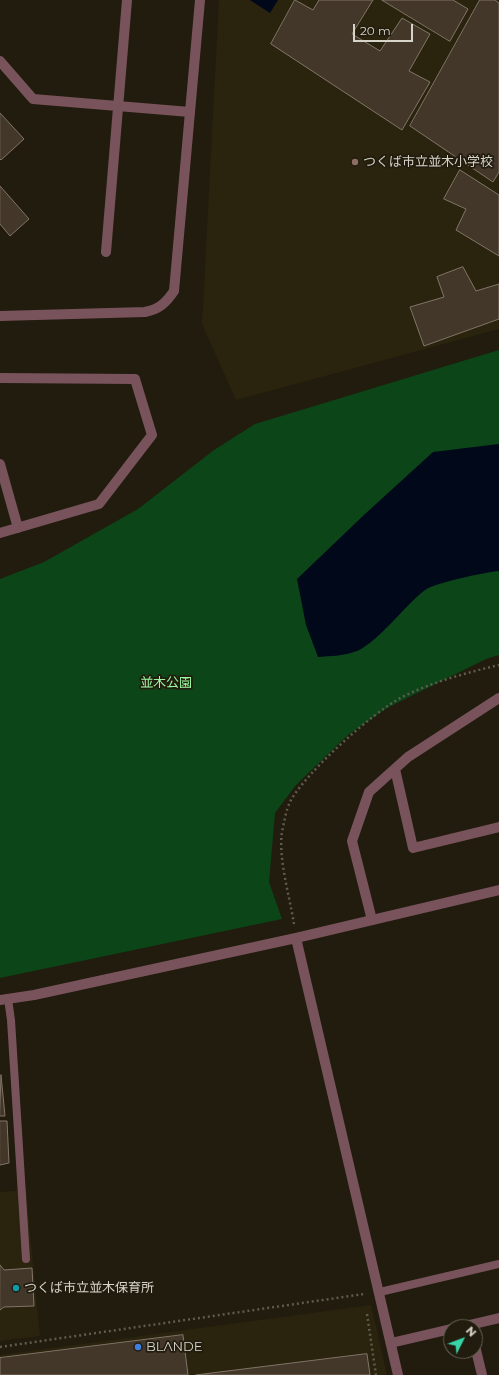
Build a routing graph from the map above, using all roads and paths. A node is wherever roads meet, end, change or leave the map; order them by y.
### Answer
1 (127, 0) edge
2 (200, 0) edge
3 (0, 61) edge
4 (118, 106) junction
5 (190, 112) junction
6 (106, 252) dead end
7 (0, 316) edge
8 (0, 378) edge
9 (0, 464) edge
10 (18, 528) junction
11 (0, 533) edge
12 (499, 665) edge
13 (499, 698) edge
14 (395, 769) junction
15 (499, 827) edge
16 (499, 890) edge
17 (372, 920) junction
18 (296, 938) junction
19 (4, 1000) edge
20 (26, 1259) dead end
21 (499, 1264) edge
22 (380, 1292) junction
23 (364, 1294) junction
24 (365, 1302) dead end
25 (366, 1309) dead end
26 (499, 1318) edge
27 (483, 1322) edge
28 (443, 1331) edge
29 (391, 1343) junction
30 (0, 1346) edge
31 (478, 1359) edge
32 (376, 1375) edge
33 (398, 1375) edge
34 (482, 1375) edge

1 - 4 street
2 - 5 street
3 - 4 street
4 - 5 street
4 - 6 street
5 - 7 street
8 - 10 street
9 - 10 street
10 - 11 street
12 - 18 path
13 - 14 street
14 - 15 street
14 - 17 street
16 - 17 street
17 - 18 street
18 - 19 street
18 - 22 street
19 - 20 lane
21 - 22 lane
22 - 23 path
22 - 29 street
23 - 24 path
23 - 30 path
25 - 32 path
26 - 27 street
28 - 29 street
29 - 33 street
31 - 34 street

